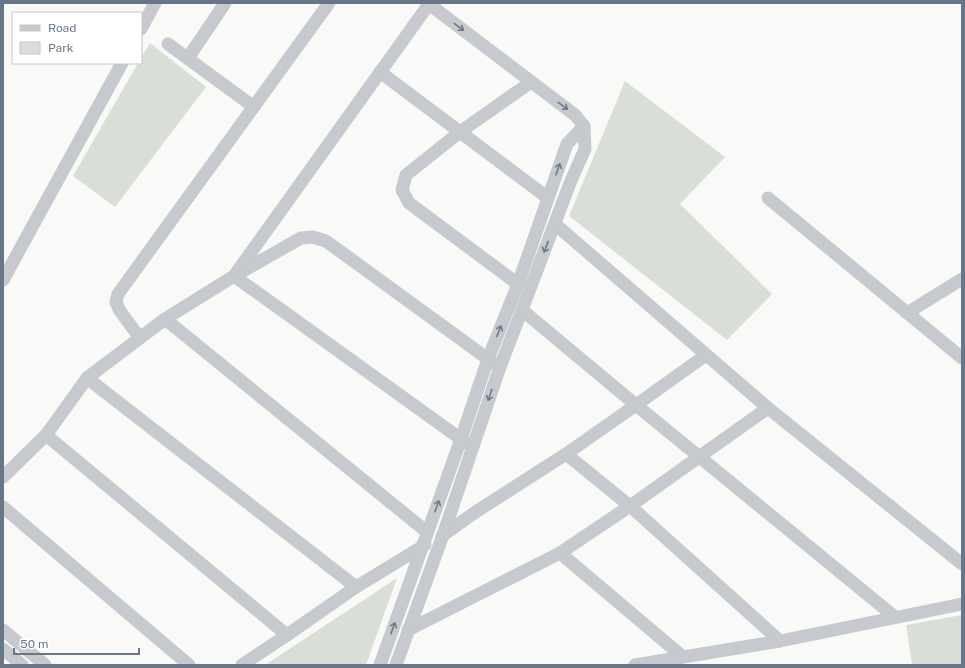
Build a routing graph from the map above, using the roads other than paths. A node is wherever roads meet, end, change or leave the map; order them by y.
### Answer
1 (155, 3) edge
2 (225, 3) edge
3 (329, 3) edge
4 (429, 3) edge
5 (142, 27) edge
6 (168, 44) dead end
7 (188, 58) junction
8 (121, 64) edge
9 (380, 72) junction
10 (532, 82) junction
11 (254, 107) junction
12 (584, 126) junction
13 (460, 132) junction
14 (548, 198) junction
15 (768, 198) dead end
16 (555, 224) junction
17 (234, 276) junction
18 (962, 279) edge
19 (3, 280) edge
20 (518, 284) junction
21 (522, 310) junction
22 (907, 313) junction
23 (165, 319) junction
24 (140, 338) junction
25 (706, 355) junction
26 (962, 358) edge
27 (488, 359) junction
28 (500, 367) junction
29 (87, 378) junction
30 (636, 405) junction
31 (768, 408) junction
32 (46, 435) junction
33 (461, 439) junction
34 (472, 447) junction
35 (566, 454) junction
36 (699, 457) junction
37 (3, 477) edge
38 (630, 506) junction
39 (3, 507) edge
40 (427, 532) junction
41 (443, 535) junction
42 (423, 546) junction
43 (560, 553) junction
44 (962, 564) edge
45 (356, 587) junction
46 (962, 604) edge
47 (895, 617) junction
48 (408, 630) junction
49 (4, 633) edge
50 (287, 635) junction
51 (780, 641) junction
52 (3, 648) edge
53 (683, 657) junction
54 (22, 665) edge
55 (45, 665) edge
56 (189, 665) edge
57 (242, 665) edge
58 (380, 665) edge
59 (396, 665) edge
60 (635, 665) edge

1 - 5 street
2 - 7 street
3 - 11 street
4 - 9 street
4 -> 10 street
6 - 7 street
7 - 11 street
8 - 19 street
9 - 13 street
9 - 17 street
10 -> 12 street
10 - 13 street
11 - 24 street
14 -> 12 street
12 - 16 street
13 - 14 street
13 - 20 street
14 - 20 street
15 - 22 street
16 -> 21 street
16 - 25 street
17 - 23 street
17 - 27 street
17 - 33 street
18 - 22 street
27 -> 20 street
21 - 28 street
21 - 30 street
22 - 26 street
23 - 24 street
23 - 40 street
24 - 29 street
25 - 30 street
25 - 31 street
27 - 28 street
27 - 33 street
28 -> 34 street
29 - 32 street
29 - 45 street
30 - 35 street
30 - 36 street
31 - 36 street
31 - 44 street
32 - 37 street
32 - 50 street
33 - 34 street
40 -> 33 street
34 - 41 street
35 - 38 street
35 - 41 street
36 - 38 street
36 - 47 street
38 - 43 street
38 - 51 street
39 - 56 street
40 - 42 street
41 - 42 street
41 - 48 street
42 - 45 street
58 -> 42 street
43 - 48 street
43 - 53 street
45 - 50 street
46 - 47 street
47 - 51 street
48 - 59 street
49 - 55 street
50 - 57 street
51 - 53 street
52 - 54 street
53 - 60 street

